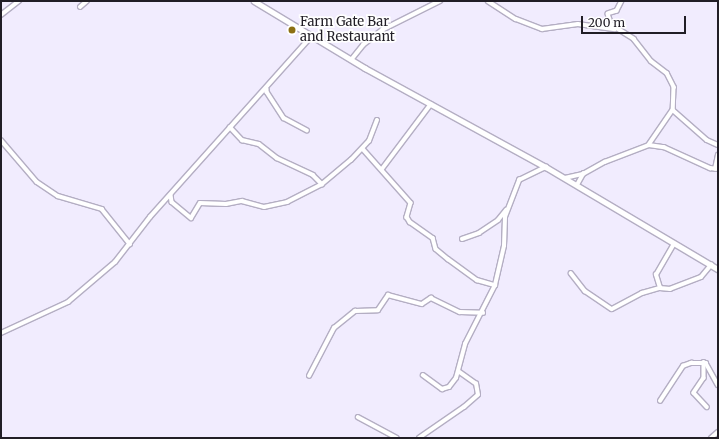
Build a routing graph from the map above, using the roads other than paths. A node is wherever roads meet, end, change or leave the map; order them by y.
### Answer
1 (19, 1) edge
2 (88, 1) edge
3 (254, 1) edge
4 (440, 1) edge
5 (488, 1) edge
6 (622, 1) edge
7 (80, 7) dead end
8 (1, 15) edge
9 (615, 29) junction
10 (312, 36) junction
11 (351, 60) junction
12 (268, 86) junction
13 (431, 104) junction
14 (673, 110) junction
15 (377, 120) dead end
16 (230, 127) junction
17 (308, 130) dead end
18 (1, 140) edge
19 (649, 145) junction
20 (718, 145) edge
21 (363, 148) junction
22 (718, 155) edge
23 (546, 167) junction
24 (382, 169) junction
25 (716, 169) edge
26 (583, 174) junction
27 (565, 179) junction
28 (322, 184) junction
29 (577, 185) junction
30 (171, 195) junction
31 (508, 208) junction
32 (462, 239) dead end
33 (130, 244) junction
34 (674, 244) junction
35 (711, 265) junction
36 (718, 269) edge
37 (571, 273) dead end
38 (495, 286) junction
39 (660, 288) junction
40 (483, 314) junction
41 (1, 333) edge
42 (704, 362) junction
43 (459, 372) junction
44 (423, 375) dead end
45 (309, 376) dead end
46 (718, 385) edge
47 (660, 401) dead end
48 (707, 407) dead end
49 (358, 417) dead end
50 (718, 432) edge
51 (397, 438) edge
52 (419, 438) edge
53 (711, 438) edge

1 - 8 street
2 - 7 street
3 - 10 street
4 - 11 street
5 - 9 street
6 - 9 street
9 - 14 street
10 - 11 street
10 - 12 street
11 - 13 street
12 - 16 street
12 - 17 street
13 - 23 street
13 - 24 street
14 - 19 street
14 - 20 street
15 - 21 street
16 - 28 street
16 - 30 street
18 - 33 street
19 - 25 street
19 - 26 street
21 - 24 street
21 - 28 street
22 - 25 street
23 - 27 street
23 - 31 street
24 - 38 street
26 - 27 street
26 - 29 street
27 - 29 street
28 - 30 street
29 - 34 street
30 - 33 street
31 - 32 street
31 - 38 street
33 - 41 street
34 - 35 street
34 - 39 street
35 - 36 street
35 - 39 street
37 - 39 street
38 - 40 street
40 - 43 street
40 - 45 street
42 - 46 street
42 - 47 street
42 - 48 street
43 - 44 street
43 - 52 street
49 - 51 street
50 - 53 street

